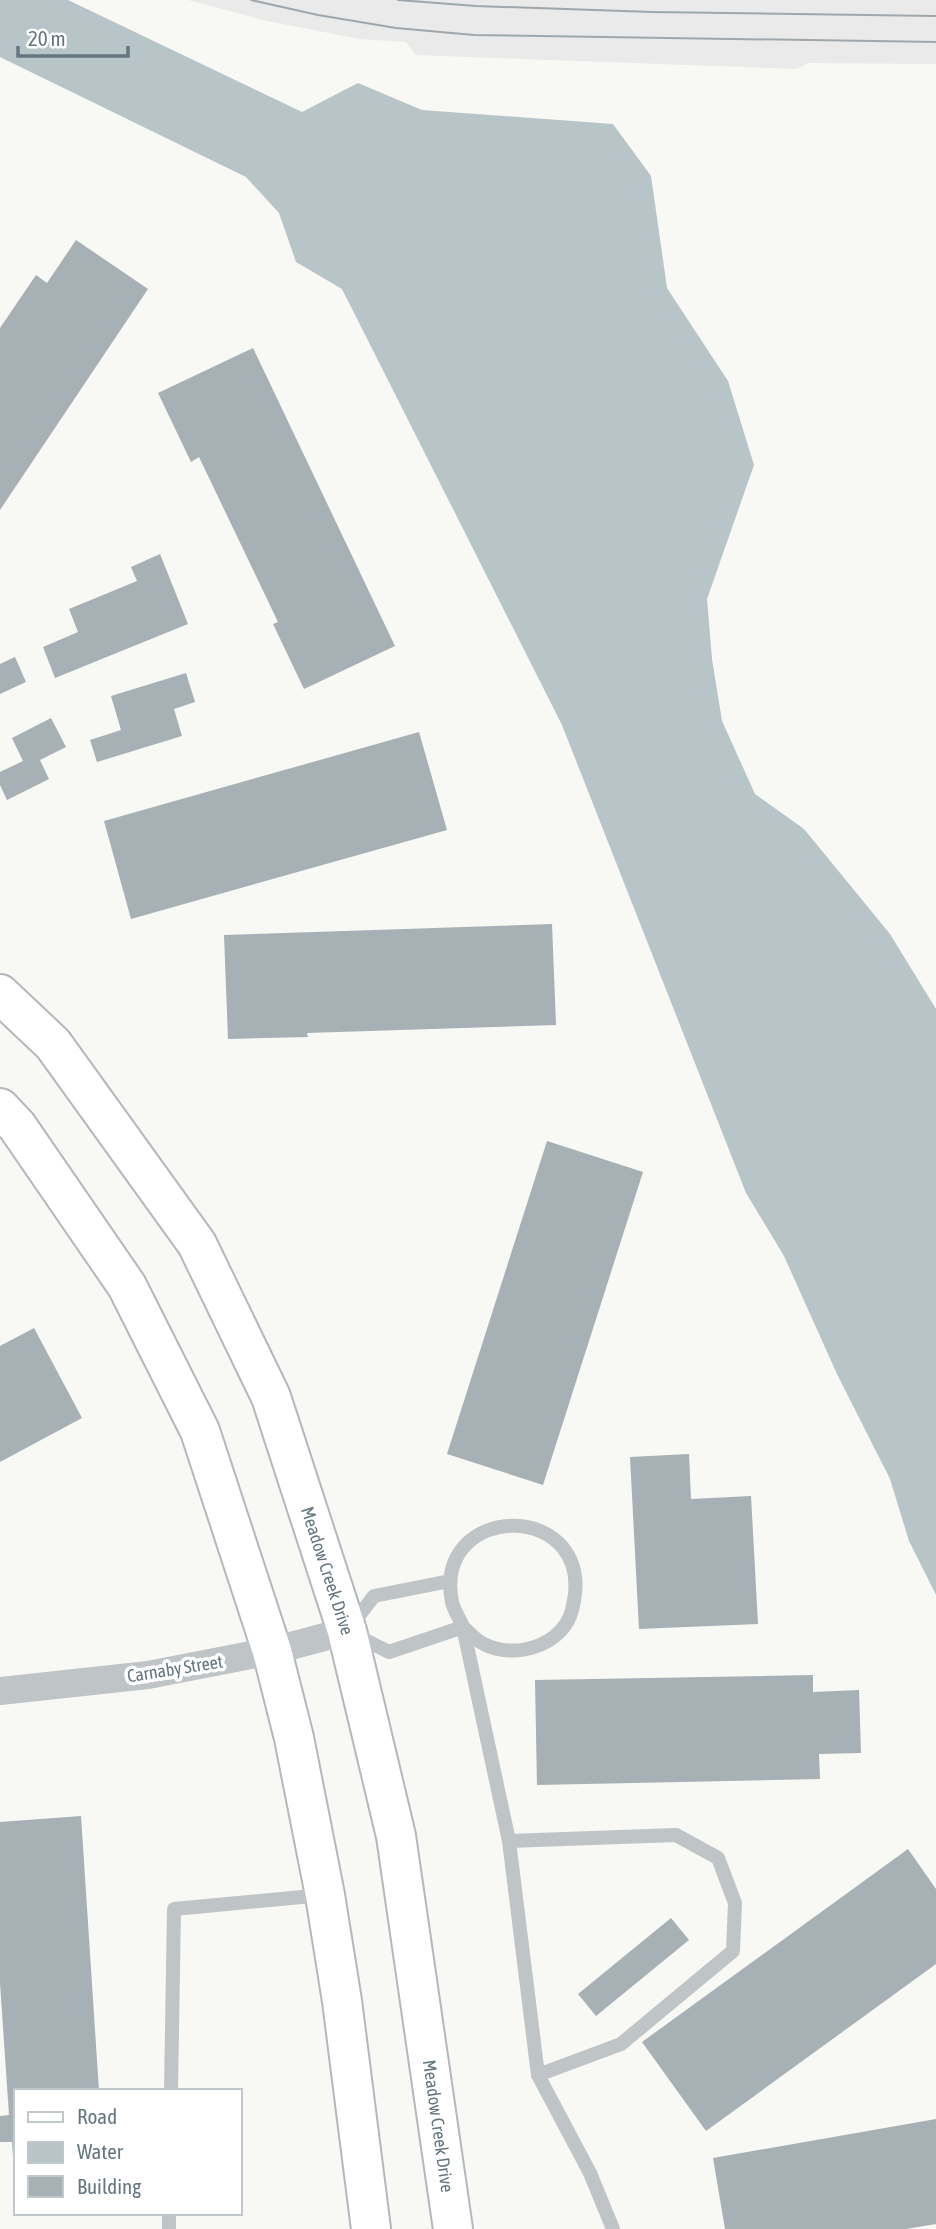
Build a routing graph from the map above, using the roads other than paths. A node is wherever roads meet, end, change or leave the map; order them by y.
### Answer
1 (0, 994) edge
2 (0, 1108) edge
3 (450, 1581) junction
4 (463, 1627) junction
5 (347, 1631) junction
6 (272, 1651) junction
7 (0, 1690) edge
8 (509, 1841) junction
9 (325, 1895) junction
10 (538, 2075) junction
11 (171, 2089) edge
12 (371, 2229) edge
13 (453, 2229) edge
14 (613, 2229) edge

1 - 5 street, Meadow Creek Drive
2 - 6 street
3 - 4 lane
3 - 4 lane
3 - 5 lane
4 - 5 lane
4 - 8 lane
5 - 6 street, Carnaby Street
5 - 13 street, Meadow Creek Drive
6 - 7 street, Carnaby Street
6 - 9 street
8 - 10 lane
8 - 10 lane
9 - 11 lane
9 - 12 street
10 - 14 lane

